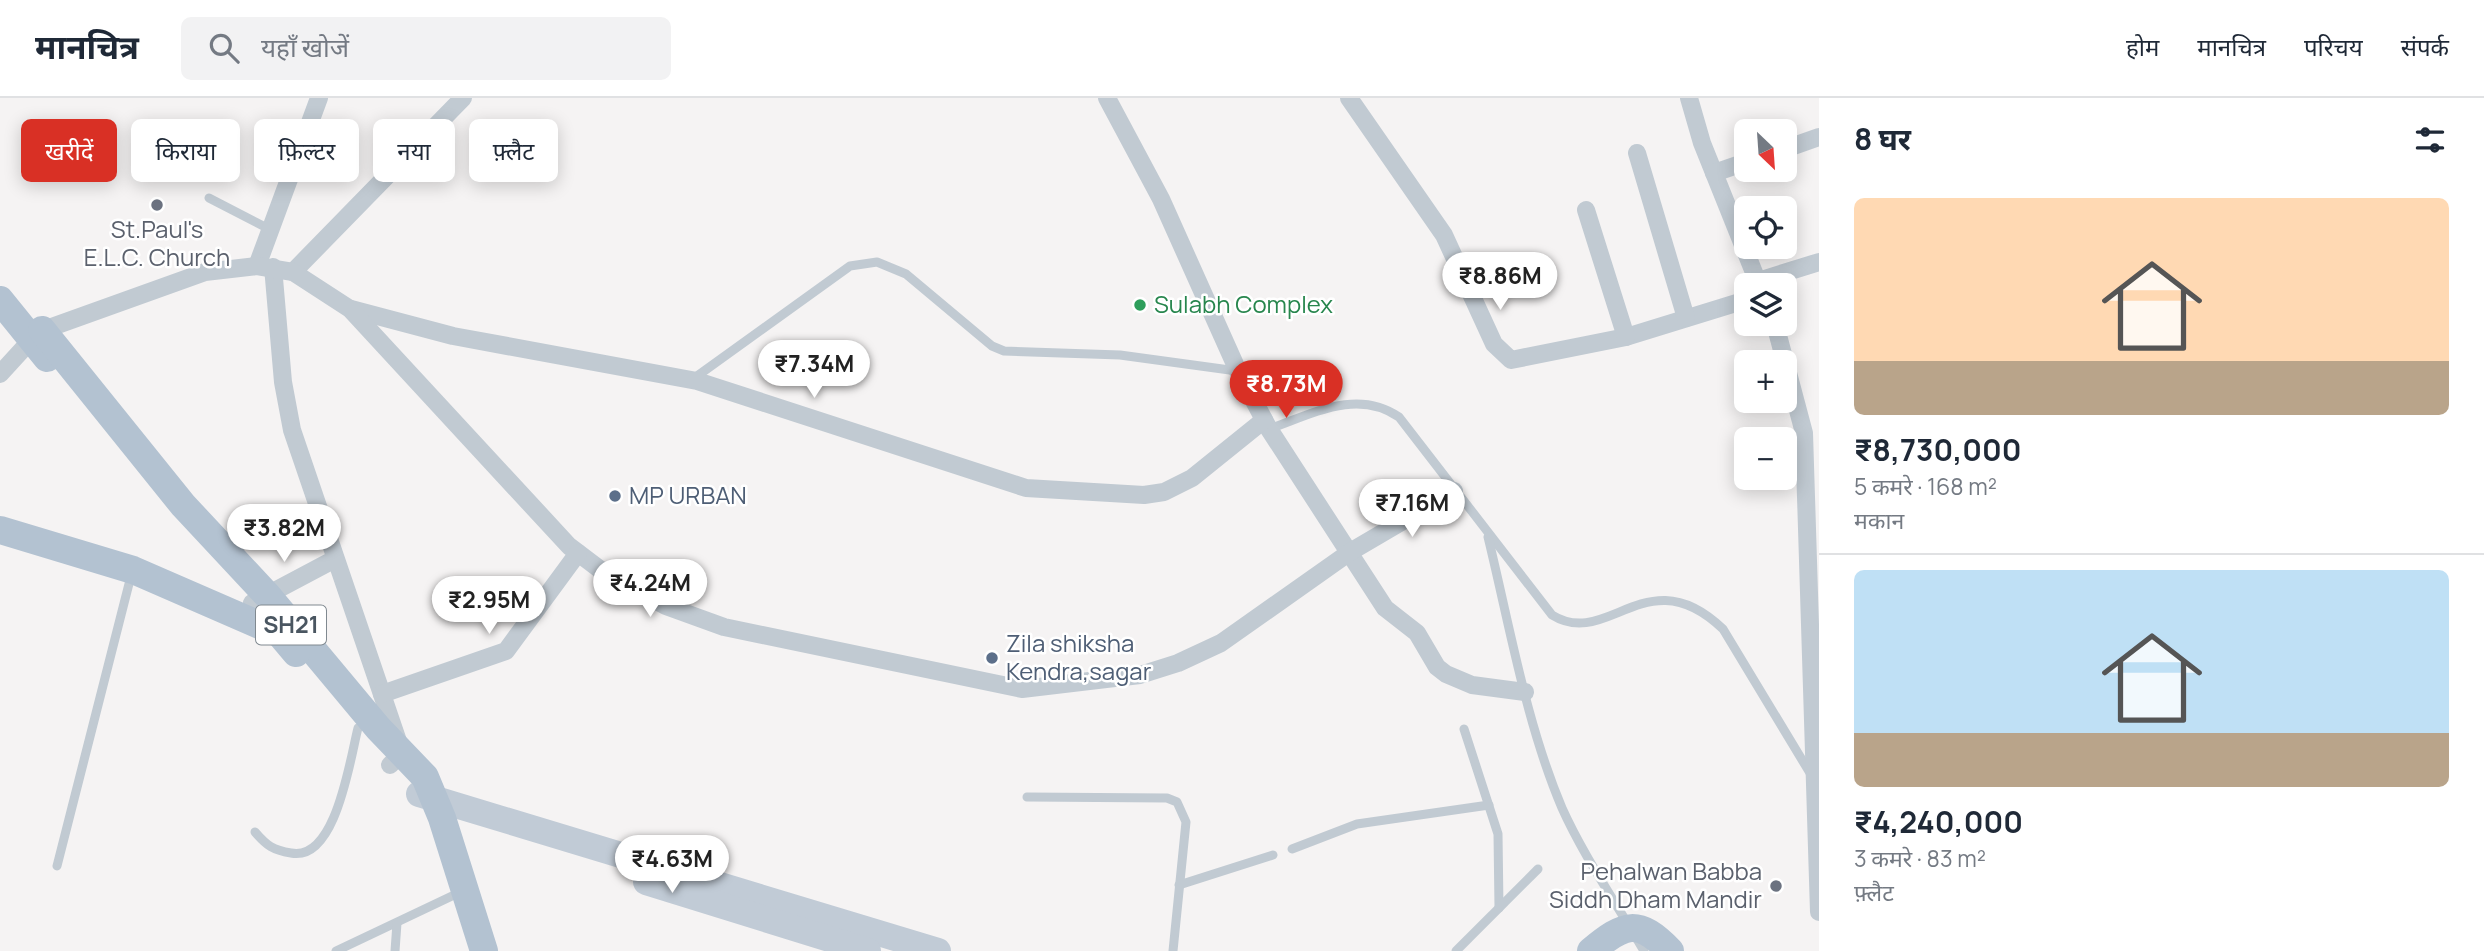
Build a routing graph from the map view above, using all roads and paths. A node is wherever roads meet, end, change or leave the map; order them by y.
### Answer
1 (319, 98) edge
2 (463, 98) edge
3 (1107, 98) edge
4 (1349, 98) edge
5 (1689, 98) edge
6 (1819, 137) edge
7 (1797, 145) edge
8 (1637, 153) dead end
9 (1734, 166) edge
10 (1714, 173) junction
11 (209, 198) dead end
12 (1586, 210) dead end
13 (271, 230) junction
14 (1819, 262) edge
15 (265, 267) junction
16 (293, 271) junction
17 (1754, 273) edge
18 (1787, 273) edge
19 (0, 301) edge
20 (1734, 304) edge
21 (350, 309) junction
22 (1686, 318) junction
23 (34, 335) junction
24 (1778, 336) edge
25 (1626, 337) junction
26 (1238, 371) junction
27 (0, 374) edge
28 (691, 380) junction
29 (1267, 425) junction
30 (1454, 491) junction
31 (0, 530) edge
32 (1487, 533) junction
33 (1350, 552) junction
34 (578, 553) junction
35 (335, 559) junction
36 (132, 570) junction
37 (259, 599) junction
38 (280, 634) junction
39 (1525, 692) junction
40 (382, 694) junction
41 (358, 728) junction
42 (1464, 729) dead end
43 (396, 760) junction
44 (1815, 781) junction
45 (1027, 797) dead end
46 (1489, 805) junction
47 (430, 806) junction
48 (255, 832) dead end
49 (1292, 849) dead end
50 (1273, 855) dead end
51 (57, 866) dead end
52 (1538, 869) dead end
53 (1179, 885) junction
54 (452, 896) junction
55 (1499, 908) junction
56 (1819, 910) edge
57 (397, 923) junction
58 (1637, 939) edge
59 (336, 951) edge
60 (395, 951) edge
61 (469, 951) edge
62 (484, 951) edge
63 (868, 951) edge
64 (938, 951) edge
65 (1172, 951) edge
66 (1456, 951) edge
67 (1591, 951) edge
68 (1670, 951) edge

1 - 13 street
2 - 16 street
3 - 26 street
4 - 25 street
5 - 10 street
6 - 7 street
8 - 22 street
9 - 10 street
10 - 17 street
11 - 13 lane
12 - 25 street
13 - 15 street
14 - 18 street
15 - 16 street
15 - 23 street
15 - 35 street
16 - 21 street
19 - 23 main road
20 - 22 street
21 - 28 street
21 - 34 street
22 - 25 street
23 - 27 street
23 - 37 main road, SH21
24 - 44 street
26 - 28 lane
26 - 29 street
28 - 29 street
29 - 30 lane
29 - 33 street
30 - 32 lane
30 - 33 street
31 - 36 main road, SH21
32 - 39 lane
32 - 44 lane
33 - 34 street
33 - 39 street
34 - 40 street
35 - 37 street
35 - 40 street
36 - 38 main road, SH21
36 - 51 lane
37 - 38 main road
37 - 43 main road, SH21
38 - 41 main road, SH21
39 - 58 lane
40 - 43 street
41 - 43 main road, SH21
41 - 48 lane
42 - 46 lane
43 - 47 main road, SH21
44 - 56 street
45 - 53 lane
46 - 49 lane
46 - 55 lane
47 - 54 main road, SH21
47 - 62 main road, SH21
47 - 63 street
47 - 64 street
50 - 53 lane
52 - 55 lane
53 - 65 lane
54 - 57 lane
54 - 61 main road, SH21
55 - 66 lane
57 - 59 lane
57 - 60 lane
58 - 67 main road
58 - 68 main road

